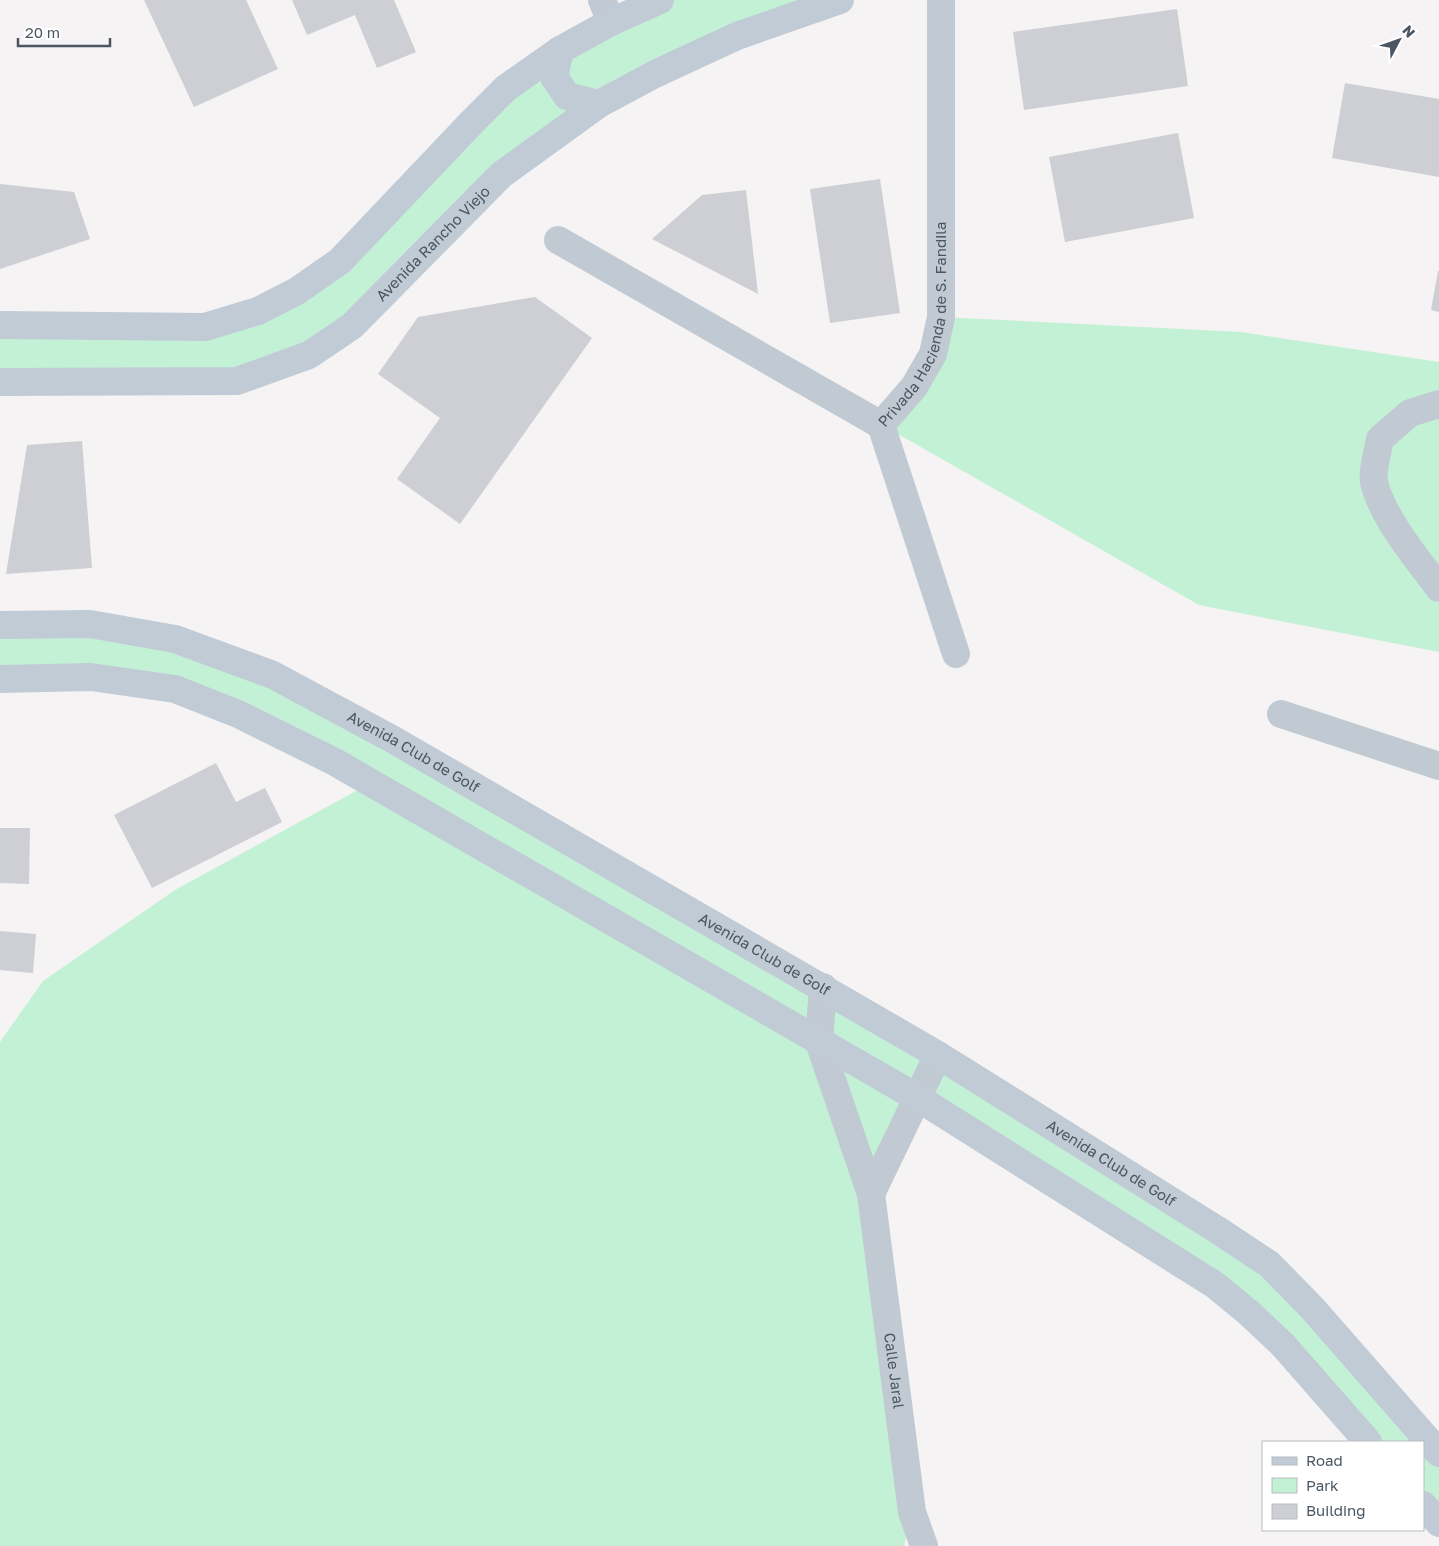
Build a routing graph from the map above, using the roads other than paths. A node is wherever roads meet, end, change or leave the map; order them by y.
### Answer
1 (660, 0) edge
2 (840, 0) edge
3 (941, 0) edge
4 (606, 11) edge
5 (560, 50) junction
6 (599, 104) junction
7 (558, 240) dead end
8 (0, 325) edge
9 (0, 382) edge
10 (1439, 404) edge
11 (882, 425) junction
12 (1439, 588) edge
13 (0, 625) edge
14 (956, 654) dead end
15 (0, 679) edge
16 (1281, 714) dead end
17 (1439, 766) edge
18 (824, 988) junction
19 (819, 1042) junction
20 (938, 1055) junction
21 (918, 1098) junction
22 (871, 1194) junction
23 (1367, 1441) edge
24 (1439, 1453) edge
25 (1424, 1506) edge
26 (1439, 1523) edge
27 (924, 1546) edge

1 - 4 street
2 - 6 street, Avenida Rancho Viejo
3 - 11 street, Privada Hacienda de S. Fandila
4 - 5 street
5 - 6 street
5 - 8 street
6 - 9 street, Avenida Rancho Viejo
7 - 11 street, Privada Hacienda de S. Fandila
10 - 12 street
11 - 14 street, Privada Hacienda de S. Fandila
13 - 18 street, Avenida Club de Golf
15 - 19 street
16 - 17 street
18 - 19 street, Calle Jaral
18 - 20 street, Avenida Club de Golf
19 - 21 street
19 - 22 street, Calle Jaral
20 - 21 street
20 - 24 street, Avenida Club de Golf
21 - 22 street
21 - 23 street
22 - 27 street, Calle Jaral
25 - 26 street

